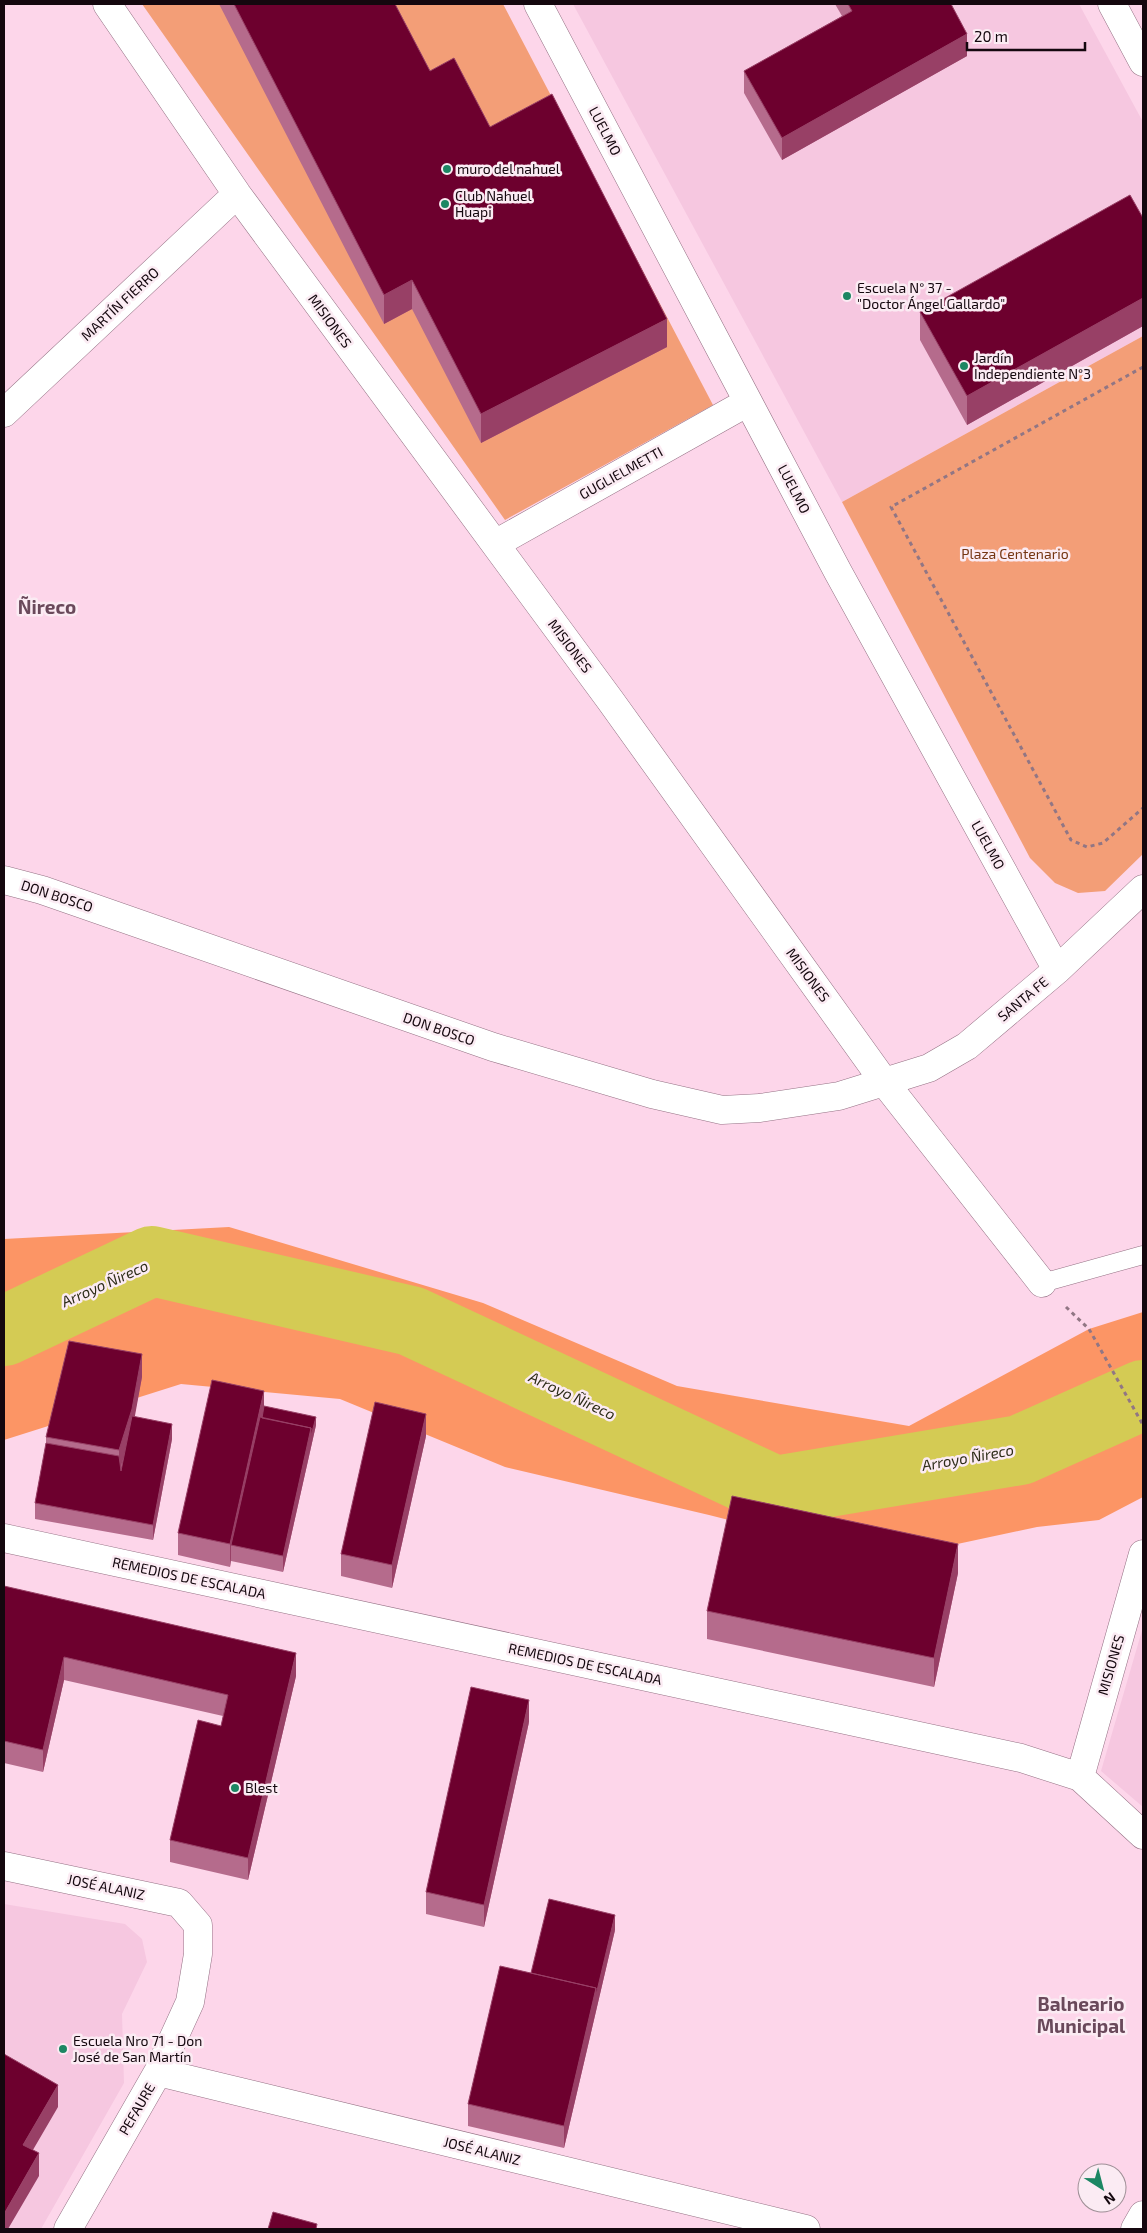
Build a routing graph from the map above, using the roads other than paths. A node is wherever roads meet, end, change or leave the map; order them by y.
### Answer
1 (107, 4) edge
2 (538, 4) edge
3 (1112, 4) edge
4 (1143, 62) edge
5 (237, 194) junction
6 (748, 402) junction
7 (4, 414) edge
8 (495, 544) junction
9 (4, 880) edge
10 (1143, 888) edge
11 (1057, 970) junction
12 (886, 1083) junction
13 (1143, 1255) edge
14 (1042, 1284) joint
15 (4, 1538) edge
16 (1143, 1554) edge
17 (1080, 1777) junction
18 (1143, 1835) edge
19 (4, 1866) edge
20 (198, 1925) joint
21 (158, 2072) junction
22 (1143, 2215) edge
23 (68, 2229) edge
24 (806, 2229) edge
25 (1135, 2229) edge

1 - 5 street, MISIONES
2 - 6 street, LUELMO
3 - 4 street
5 - 7 street, MARTÍN FIERRO
5 - 8 street, MISIONES
6 - 8 street, GUGLIELMETTI
6 - 11 street, LUELMO
8 - 12 street, MISIONES
9 - 12 street, DON BOSCO
10 - 11 street, SANTA FE
11 - 12 street, SANTA FE
12 - 14 street, MISIONES
13 - 14 lane
15 - 17 street, REMEDIOS DE ESCALADA
16 - 17 street, MISIONES
17 - 18 street, REMEDIOS DE ESCALADA
19 - 20 street, JOSÉ ALANIZ
20 - 21 street, PEFAURE
21 - 23 street, PEFAURE
21 - 24 street, JOSÉ ALANIZ
22 - 25 street

